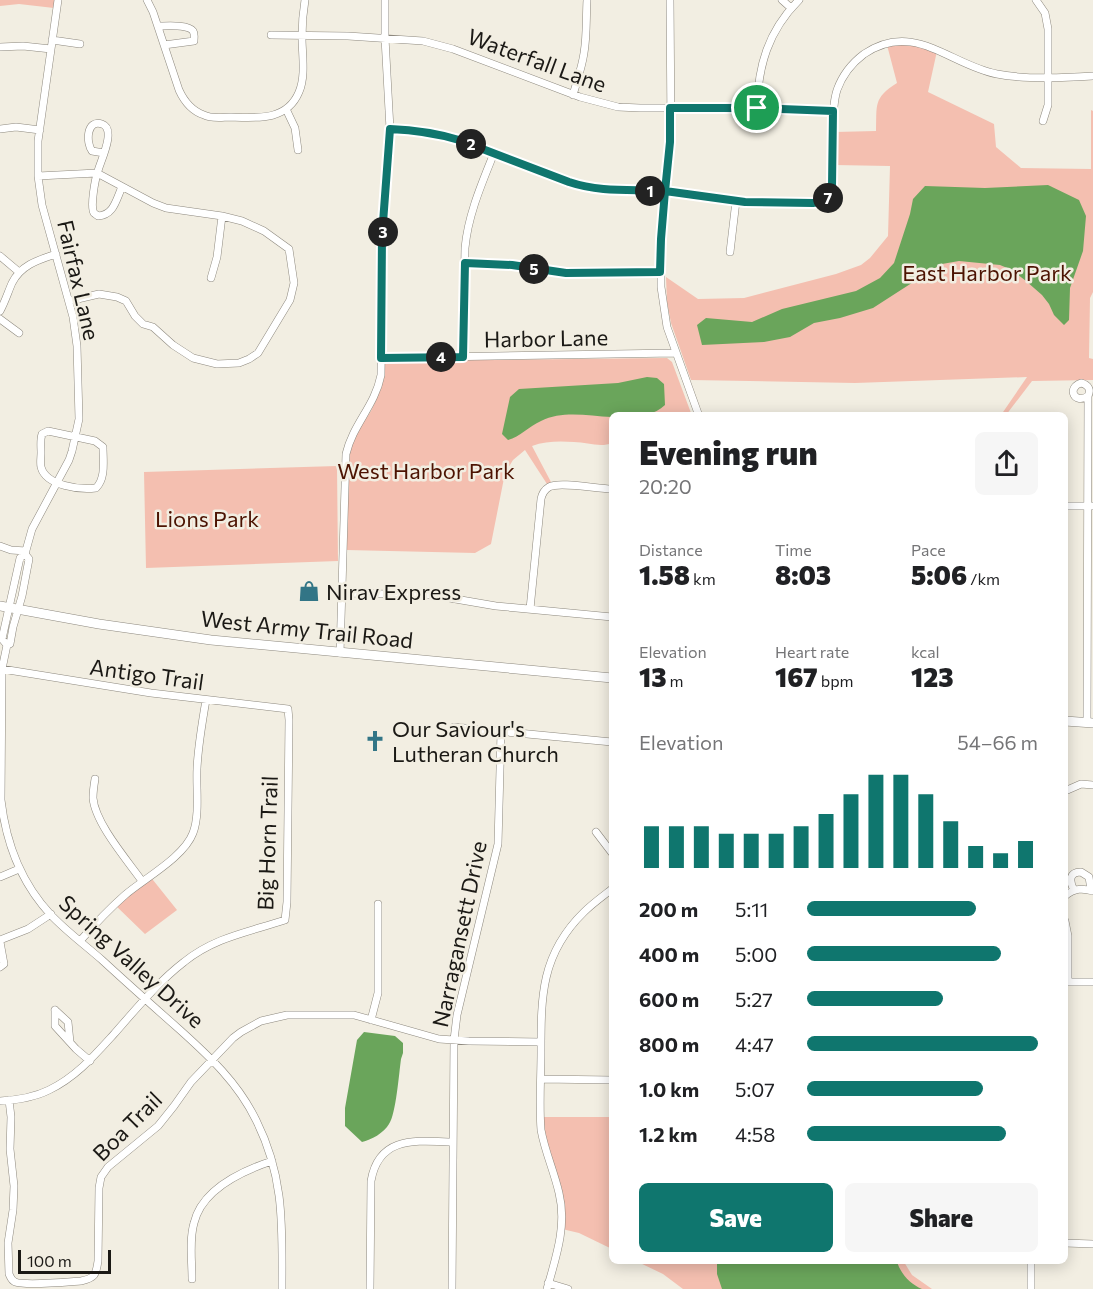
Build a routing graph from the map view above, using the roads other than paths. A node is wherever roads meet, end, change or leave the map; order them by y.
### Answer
1 (58, 0) edge
2 (147, 0) edge
3 (305, 0) edge
4 (385, 0) edge
5 (586, 0) edge
6 (670, 0) edge
7 (782, 0) edge
8 (799, 0) edge
9 (1036, 0) edge
10 (791, 8) junction
11 (158, 26) junction
12 (271, 35) dead end
13 (302, 35) junction
14 (385, 38) junction
15 (51, 44) junction
16 (80, 44) dead end
17 (164, 45) junction
18 (0, 47) edge
19 (1093, 76) edge
20 (1048, 77) junction
21 (573, 95) junction
22 (670, 108) junction
23 (757, 108) junction
24 (286, 109) junction
25 (833, 111) junction
26 (1043, 121) dead end
27 (0, 129) edge
28 (390, 129) junction
29 (40, 130) junction
30 (298, 150) dead end
31 (104, 153) dead end
32 (494, 153) junction
33 (97, 173) junction
34 (38, 176) junction
35 (122, 187) junction
36 (665, 191) junction
37 (736, 201) junction
38 (222, 216) junction
39 (730, 252) dead end
40 (56, 254) junction
41 (0, 256) edge
42 (465, 263) junction
43 (19, 272) junction
44 (660, 272) junction
45 (211, 278) dead end
46 (69, 302) junction
47 (0, 311) edge
48 (0, 319) edge
49 (19, 333) dead end
50 (675, 353) junction
51 (463, 357) junction
52 (381, 358) junction
53 (1088, 396) dead end
54 (697, 412) edge
55 (75, 437) junction
56 (57, 483) junction
57 (609, 489) edge
58 (1068, 506) edge
59 (1091, 506) edge
60 (0, 546) edge
61 (26, 553) junction
62 (342, 593) junction
63 (9, 608) edge
64 (530, 609) junction
65 (609, 616) edge
66 (340, 652) junction
67 (2, 669) junction
68 (609, 678) edge
69 (206, 700) junction
70 (288, 709) joint
71 (1068, 721) edge
72 (1090, 723) edge
73 (454, 727) dead end
74 (501, 732) junction
75 (609, 742) edge
76 (95, 779) dead end
77 (1093, 784) edge
78 (1068, 788) edge
79 (596, 832) dead end
80 (609, 849) edge
81 (20, 869) junction
82 (0, 878) edge
83 (142, 881) junction
84 (1074, 890) junction
85 (1092, 890) edge
86 (609, 891) edge
87 (1068, 894) edge
88 (378, 904) dead end
89 (51, 915) junction
90 (80, 940) junction
91 (0, 941) edge
92 (0, 967) edge
93 (1068, 982) edge
94 (1093, 982) edge
95 (146, 999) junction
96 (371, 1020) junction
97 (454, 1040) junction
98 (70, 1042) dead end
99 (541, 1042) junction
100 (213, 1059) junction
101 (90, 1061) junction
102 (541, 1079) junction
103 (609, 1080) edge
104 (9, 1100) junction
105 (0, 1101) edge
106 (453, 1142) junction
107 (272, 1161) junction
108 (1068, 1243) edge
109 (1093, 1244) edge
110 (1031, 1264) edge
111 (192, 1279) dead end
112 (548, 1286) edge
113 (282, 1289) edge
114 (370, 1289) edge
115 (452, 1289) edge
116 (568, 1289) edge
117 (1031, 1289) edge

1 - 15 street, Fairfax Lane
2 - 11 street
3 - 13 street
4 - 14 street
5 - 21 street
6 - 22 street
7 - 10 street
8 - 10 street
9 - 20 street
10 - 23 street
11 - 17 street
11 - 17 street
12 - 13 street, Waterfall Lane
13 - 14 street, Waterfall Lane
13 - 24 street
14 - 21 street, Waterfall Lane
14 - 28 street
15 - 16 street
15 - 18 street
15 - 29 street, Fairfax Lane
17 - 24 street
19 - 20 street
20 - 25 street
20 - 26 street
21 - 22 street, Waterfall Lane
22 - 23 street, Waterfall Lane
22 - 36 street
23 - 25 street, Waterfall Lane
24 - 30 street
25 - 37 street
27 - 29 street
28 - 32 street
28 - 52 street
29 - 34 street, Fairfax Lane
31 - 33 street
32 - 36 street
32 - 42 street
33 - 34 street
33 - 35 street
33 - 35 street
34 - 40 street, Fairfax Lane
35 - 38 street
36 - 37 street
36 - 44 street
37 - 39 street
38 - 45 street
38 - 46 street
40 - 43 street
40 - 46 street, Fairfax Lane
41 - 43 street
42 - 44 street
42 - 51 street
43 - 47 street
44 - 50 street
46 - 55 street, Fairfax Lane
48 - 49 street
50 - 51 street, Harbor Lane
50 - 54 street
51 - 52 street, Harbor Lane
52 - 62 street
53 - 59 street
55 - 56 street, Fairfax Lane
55 - 56 street
55 - 56 street
56 - 61 street, Fairfax Lane
57 - 64 street
58 - 59 street
59 - 72 street
60 - 61 street
61 - 63 street, Fairfax Lane
62 - 64 street
62 - 66 street
63 - 66 main road, West Army Trail Road
63 - 67 street, Spring Valley Drive
64 - 65 street
66 - 68 main road, West Army Trail Road
67 - 69 street, Antigo Trail
67 - 81 street, Spring Valley Drive
69 - 70 street, Antigo Trail
69 - 83 street
70 - 95 street, Big Horn Trail
71 - 72 main road
73 - 74 street
74 - 75 street
74 - 97 street, Narragansett Drive
76 - 83 street
77 - 78 street
79 - 80 street
81 - 82 street
81 - 89 street, Spring Valley Drive
83 - 90 street
84 - 85 street
84 - 85 street
84 - 87 street
86 - 99 street
88 - 96 street
89 - 90 street, Spring Valley Drive
89 - 91 street
90 - 95 street, Spring Valley Drive
91 - 92 street
93 - 94 street
95 - 100 street, Spring Valley Drive
95 - 101 street, Big Horn Trail
96 - 97 street, Boa Trail
96 - 100 street, Boa Trail
97 - 99 street, Boa Trail
97 - 106 street, Narragansett Drive
98 - 101 street
99 - 102 street
100 - 104 street, Boa Trail
100 - 107 street, Spring Valley Drive
101 - 104 street, Big Horn Trail
102 - 103 street
102 - 112 street
104 - 105 street, Big Horn Trail
106 - 114 street
106 - 115 street, Narragansett Drive
107 - 111 street
107 - 113 street, Spring Valley Drive
108 - 109 street
110 - 117 street
112 - 116 street

